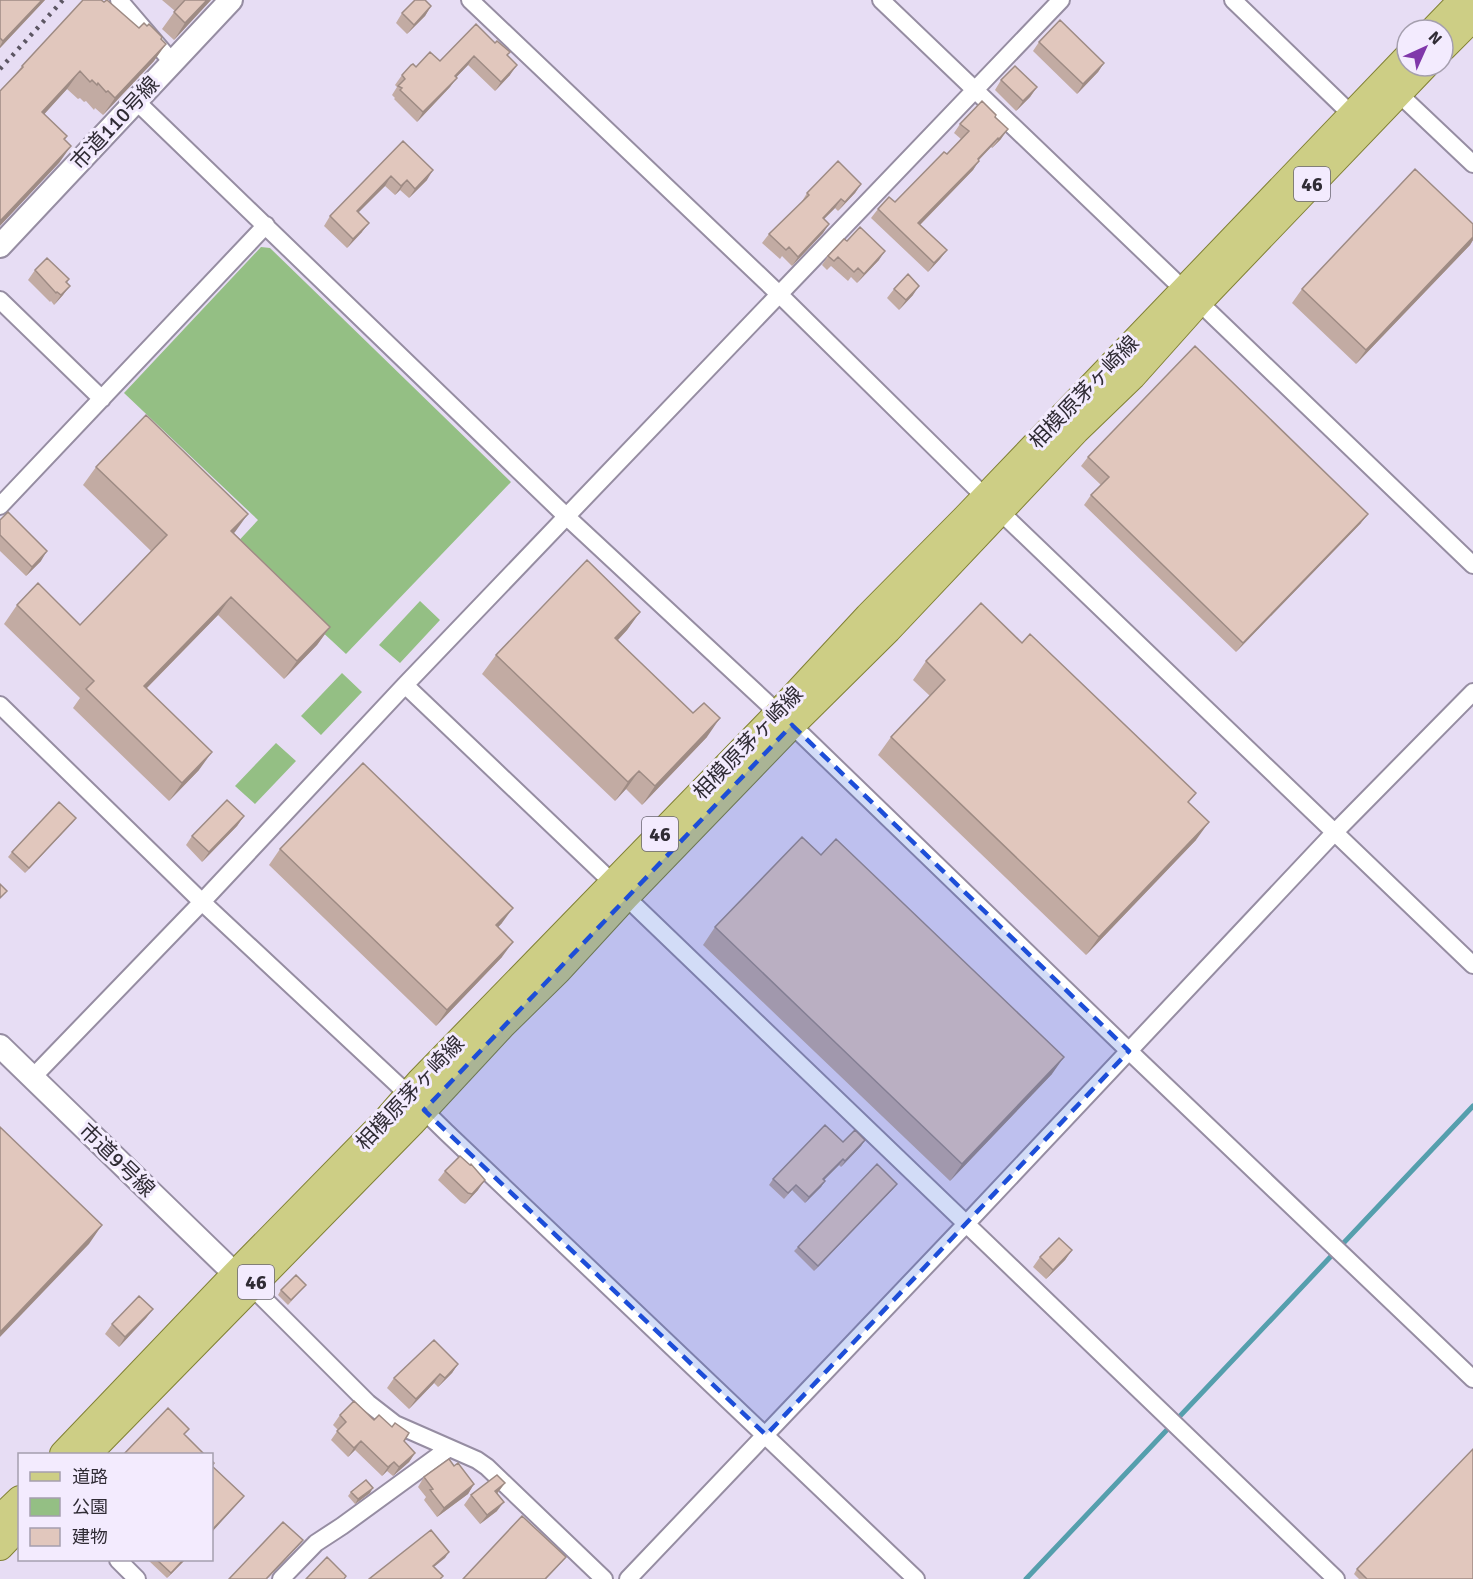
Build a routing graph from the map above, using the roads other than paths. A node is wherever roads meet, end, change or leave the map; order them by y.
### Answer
1 (119, 0) edge
2 (231, 0) edge
3 (470, 0) edge
4 (881, 0) edge
5 (1061, 0) edge
6 (1233, 0) edge
7 (1462, 0) edge
8 (1445, 18) edge
9 (1473, 18) edge
10 (1455, 36) edge
11 (172, 62) junction
12 (1395, 69) edge
13 (1413, 78) edge
14 (975, 90) junction
15 (1398, 93) junction
16 (136, 100) junction
17 (1351, 114) junction
18 (1473, 164) edge
19 (266, 225) junction
20 (0, 246) edge
21 (780, 295) junction
22 (1191, 296) junction
23 (0, 300) edge
24 (102, 399) junction
25 (992, 504) junction
26 (0, 506) edge
27 (567, 517) junction
28 (1473, 565) edge
29 (405, 685) junction
30 (1473, 692) edge
31 (0, 705) edge
32 (785, 719) junction
33 (1334, 833) junction
34 (627, 897) junction
35 (202, 902) junction
36 (1473, 965) edge
37 (0, 1046) edge
38 (1129, 1051) junction
39 (33, 1077) junction
40 (416, 1102) junction
41 (966, 1224) junction
42 (243, 1281) junction
43 (1473, 1379) edge
44 (766, 1435) junction
45 (449, 1448) junction
46 (65, 1453) edge
47 (90, 1453) edge
48 (18, 1501) edge
49 (0, 1518) edge
50 (18, 1528) edge
51 (0, 1547) edge
52 (119, 1561) edge
53 (137, 1579) edge
54 (281, 1579) edge
55 (604, 1579) edge
56 (628, 1579) edge
57 (916, 1579) edge
58 (1336, 1579) edge

1 - 11 street
2 - 11 street, 市道110号線
3 - 21 street
4 - 14 street
5 - 14 street
6 - 17 street
7 - 8 main road
9 - 10 main road
11 - 16 street, 市道110号線
12 - 17 main road, 相模原茅ヶ崎線 / 46
13 - 15 main road, 相模原茅ヶ崎線 / 46
14 - 21 street
14 - 22 street
15 - 18 street
15 - 22 main road, 相模原茅ヶ崎線 / 46
16 - 19 street
16 - 20 street, 市道110号線
17 - 22 main road, 相模原茅ヶ崎線 / 46
19 - 24 street
19 - 27 street
21 - 25 street
21 - 27 street
22 - 25 main road, 相模原茅ヶ崎線 / 46
22 - 28 street
23 - 24 street
24 - 26 street
25 - 32 main road, 相模原茅ヶ崎線 / 46
25 - 33 street
27 - 29 street
27 - 32 street
29 - 34 street
29 - 35 street
30 - 33 street
31 - 35 street
32 - 34 main road, 相模原茅ヶ崎線 / 46
32 - 38 street
33 - 36 street
33 - 38 street
34 - 40 main road, 相模原茅ヶ崎線 / 46
34 - 41 street
35 - 39 street
35 - 40 street
37 - 39 street, 市道9号線
38 - 41 street
38 - 43 street
39 - 42 street, 市道9号線
40 - 42 main road, 相模原茅ヶ崎線 / 46
40 - 44 street
41 - 44 street
41 - 58 street
42 - 45 street
42 - 46 main road, 相模原茅ヶ崎線 / 46
42 - 47 main road, 相模原茅ヶ崎線 / 46
44 - 56 street
44 - 57 street
45 - 54 street
45 - 55 street
48 - 49 main road
50 - 51 main road
52 - 53 street

